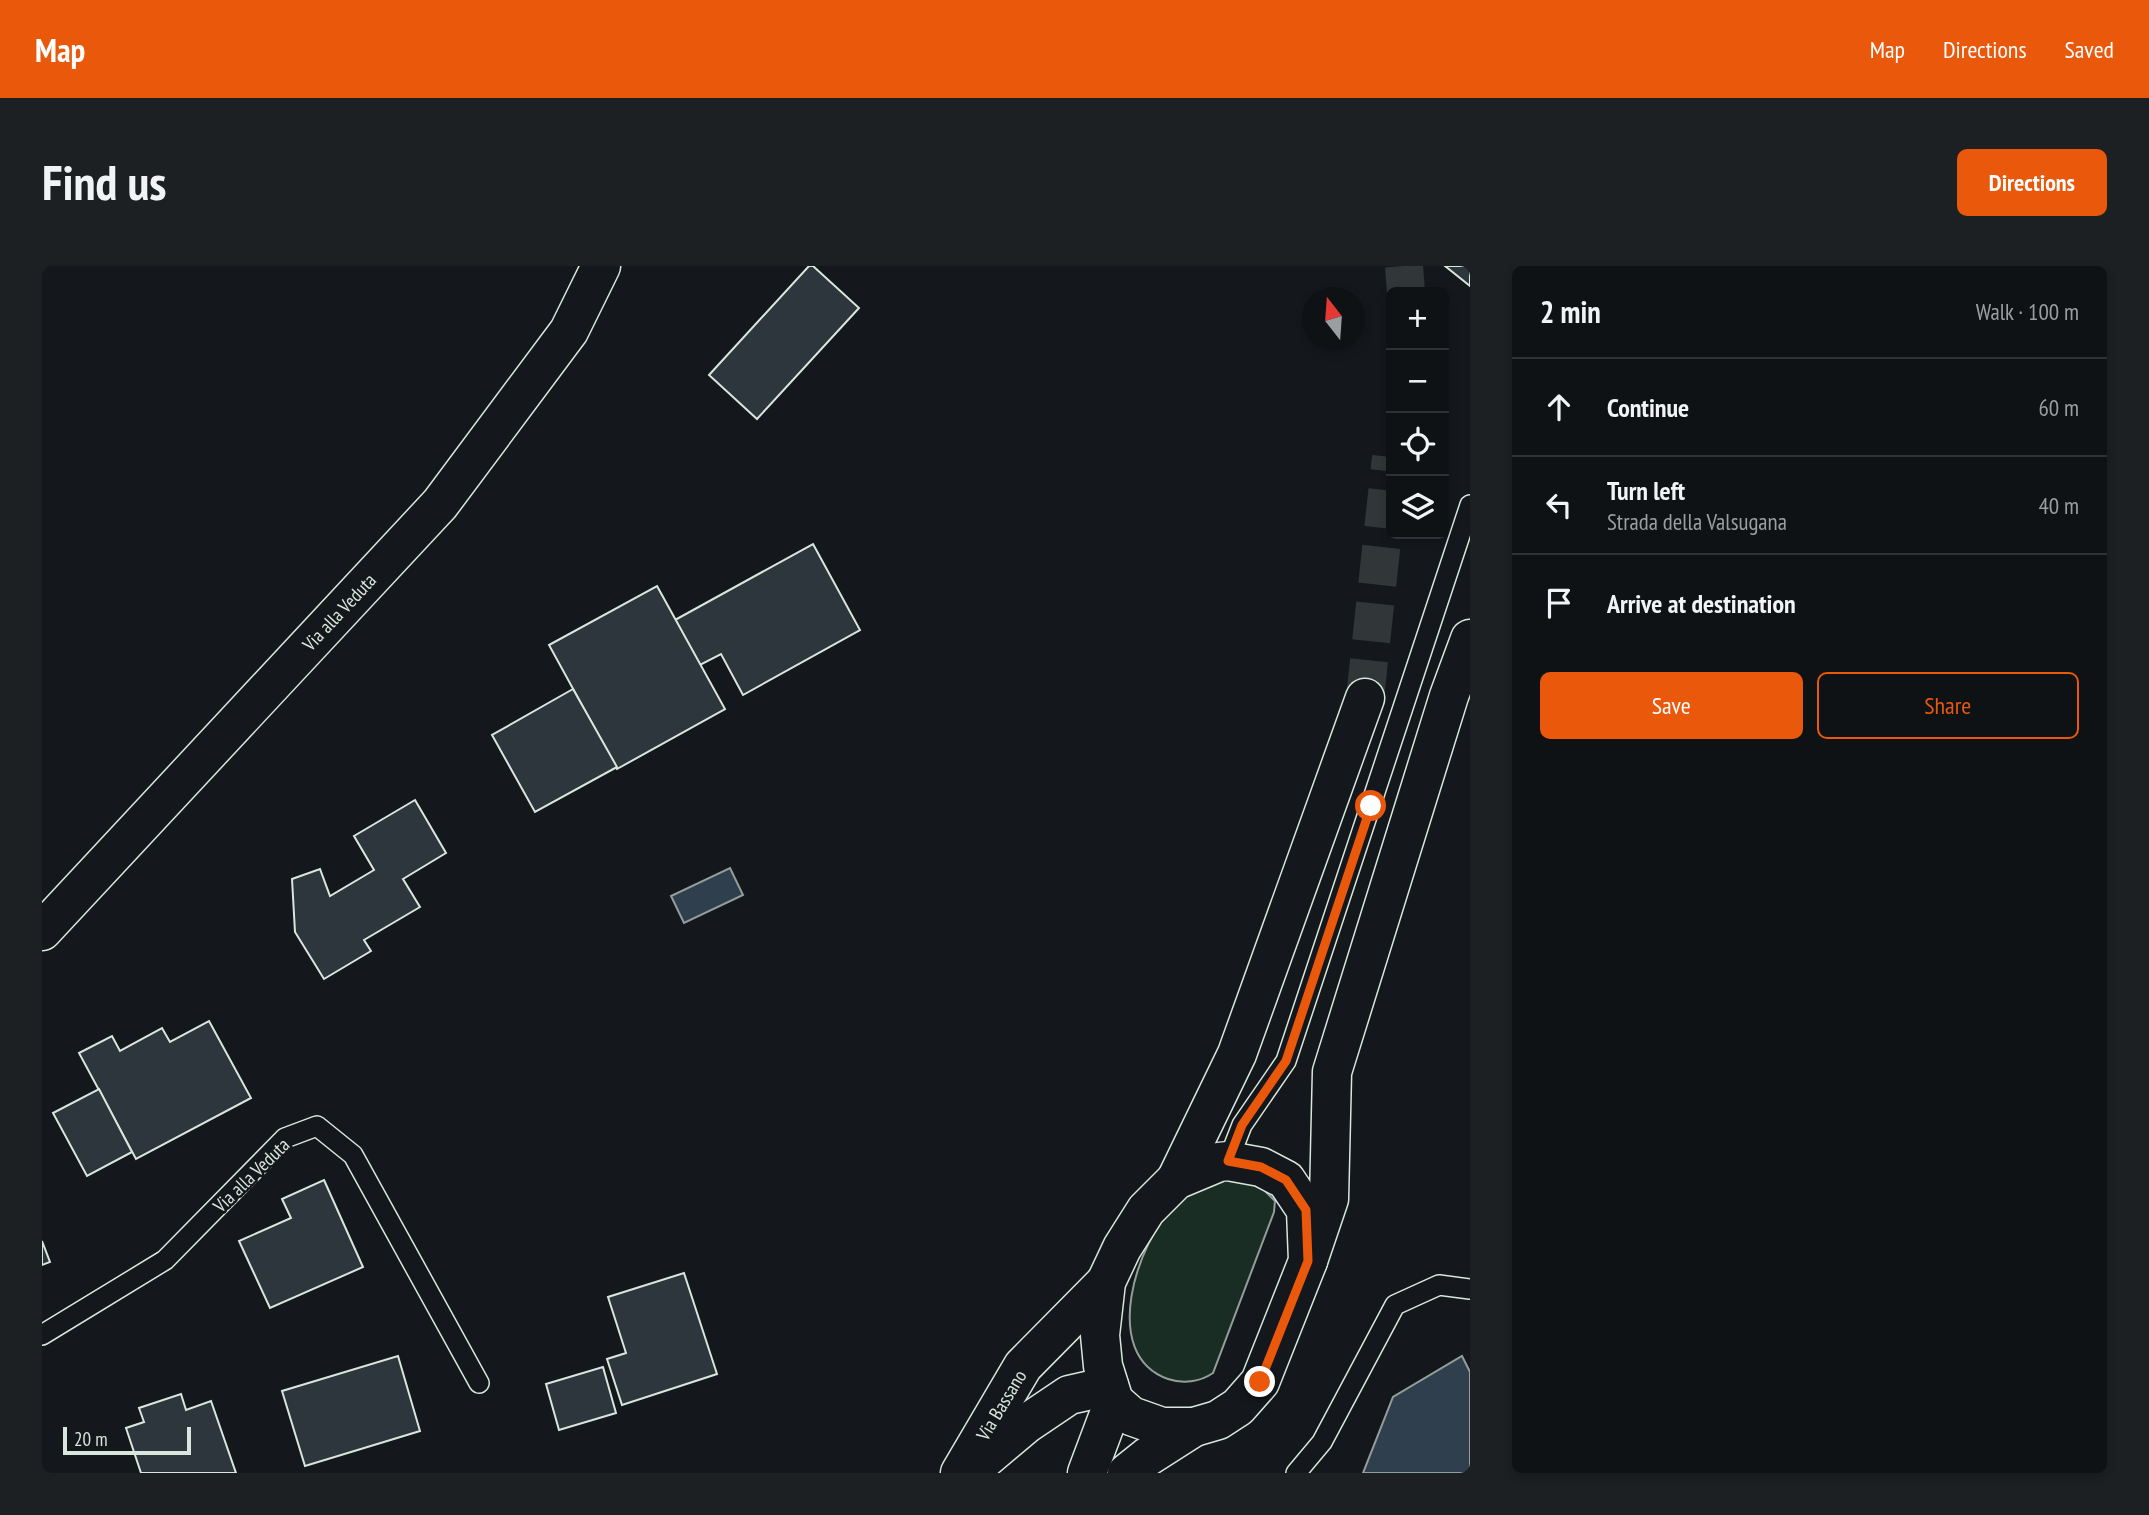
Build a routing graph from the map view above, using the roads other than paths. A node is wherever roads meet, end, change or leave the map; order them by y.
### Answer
1 (601, 266) edge
2 (1470, 505) edge
3 (1470, 639) edge
4 (1365, 698) tunnel mouth
5 (42, 931) edge
6 (1228, 1161) junction
7 (1176, 1180) junction
8 (1308, 1261) junction
9 (1106, 1282) junction
10 (1470, 1289) edge
11 (42, 1335) edge
12 (479, 1382) dead end
13 (1111, 1393) junction
14 (1194, 1427) junction
15 (960, 1473) edge
16 (968, 1473) edge
17 (1087, 1473) edge
18 (1128, 1473) edge
19 (1296, 1473) edge

1 - 5 main road, Via alla Veduta
2 - 6 lane
3 - 8 main road
4 - 7 main road
6 - 7 main road
6 - 8 main road
7 - 9 main road
8 - 14 main road
9 - 13 main road
9 - 15 main road, Via Bassano
10 - 19 lane
11 - 12 lane, Via alla Veduta
13 - 14 main road
13 - 16 main road, Via Bassano
13 - 17 main road
14 - 18 main road

